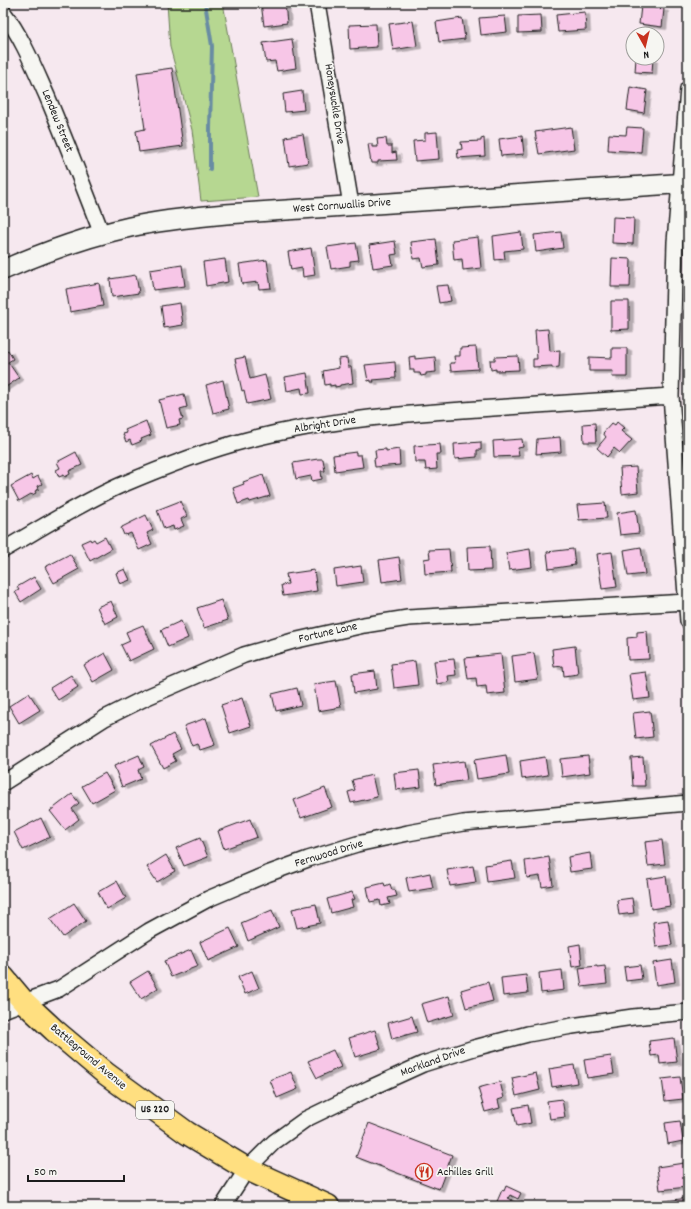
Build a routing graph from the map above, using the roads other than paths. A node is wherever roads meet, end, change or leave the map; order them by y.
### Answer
1 (317, 3) edge
2 (3, 12) edge
3 (688, 89) edge
4 (684, 184) edge
5 (351, 205) junction
6 (102, 234) junction
7 (3, 270) edge
8 (671, 396) junction
9 (3, 550) edge
10 (686, 602) junction
11 (688, 621) edge
12 (3, 783) edge
13 (688, 803) edge
14 (3, 978) edge
15 (24, 1002) junction
16 (3, 1010) edge
17 (688, 1012) edge
18 (247, 1169) junction
19 (223, 1206) edge
20 (328, 1206) edge

1 - 5 street, Honeysuckle Drive
2 - 6 street, Lendew Street
3 - 4 street
4 - 5 street, West Cornwallis Drive
4 - 8 street
5 - 6 street, West Cornwallis Drive
6 - 7 street, West Cornwallis Drive
8 - 9 street, Albright Drive
8 - 10 street
10 - 11 street
10 - 12 street, Fortune Lane
13 - 15 street, Fernwood Drive
14 - 15 main road, Battleground Avenue / US 220
15 - 16 street, Fernwood Drive
15 - 18 main road, Battleground Avenue / US 220
17 - 18 street, Markland Drive
18 - 19 street, Markland Drive
18 - 20 main road, Battleground Avenue / US 220

